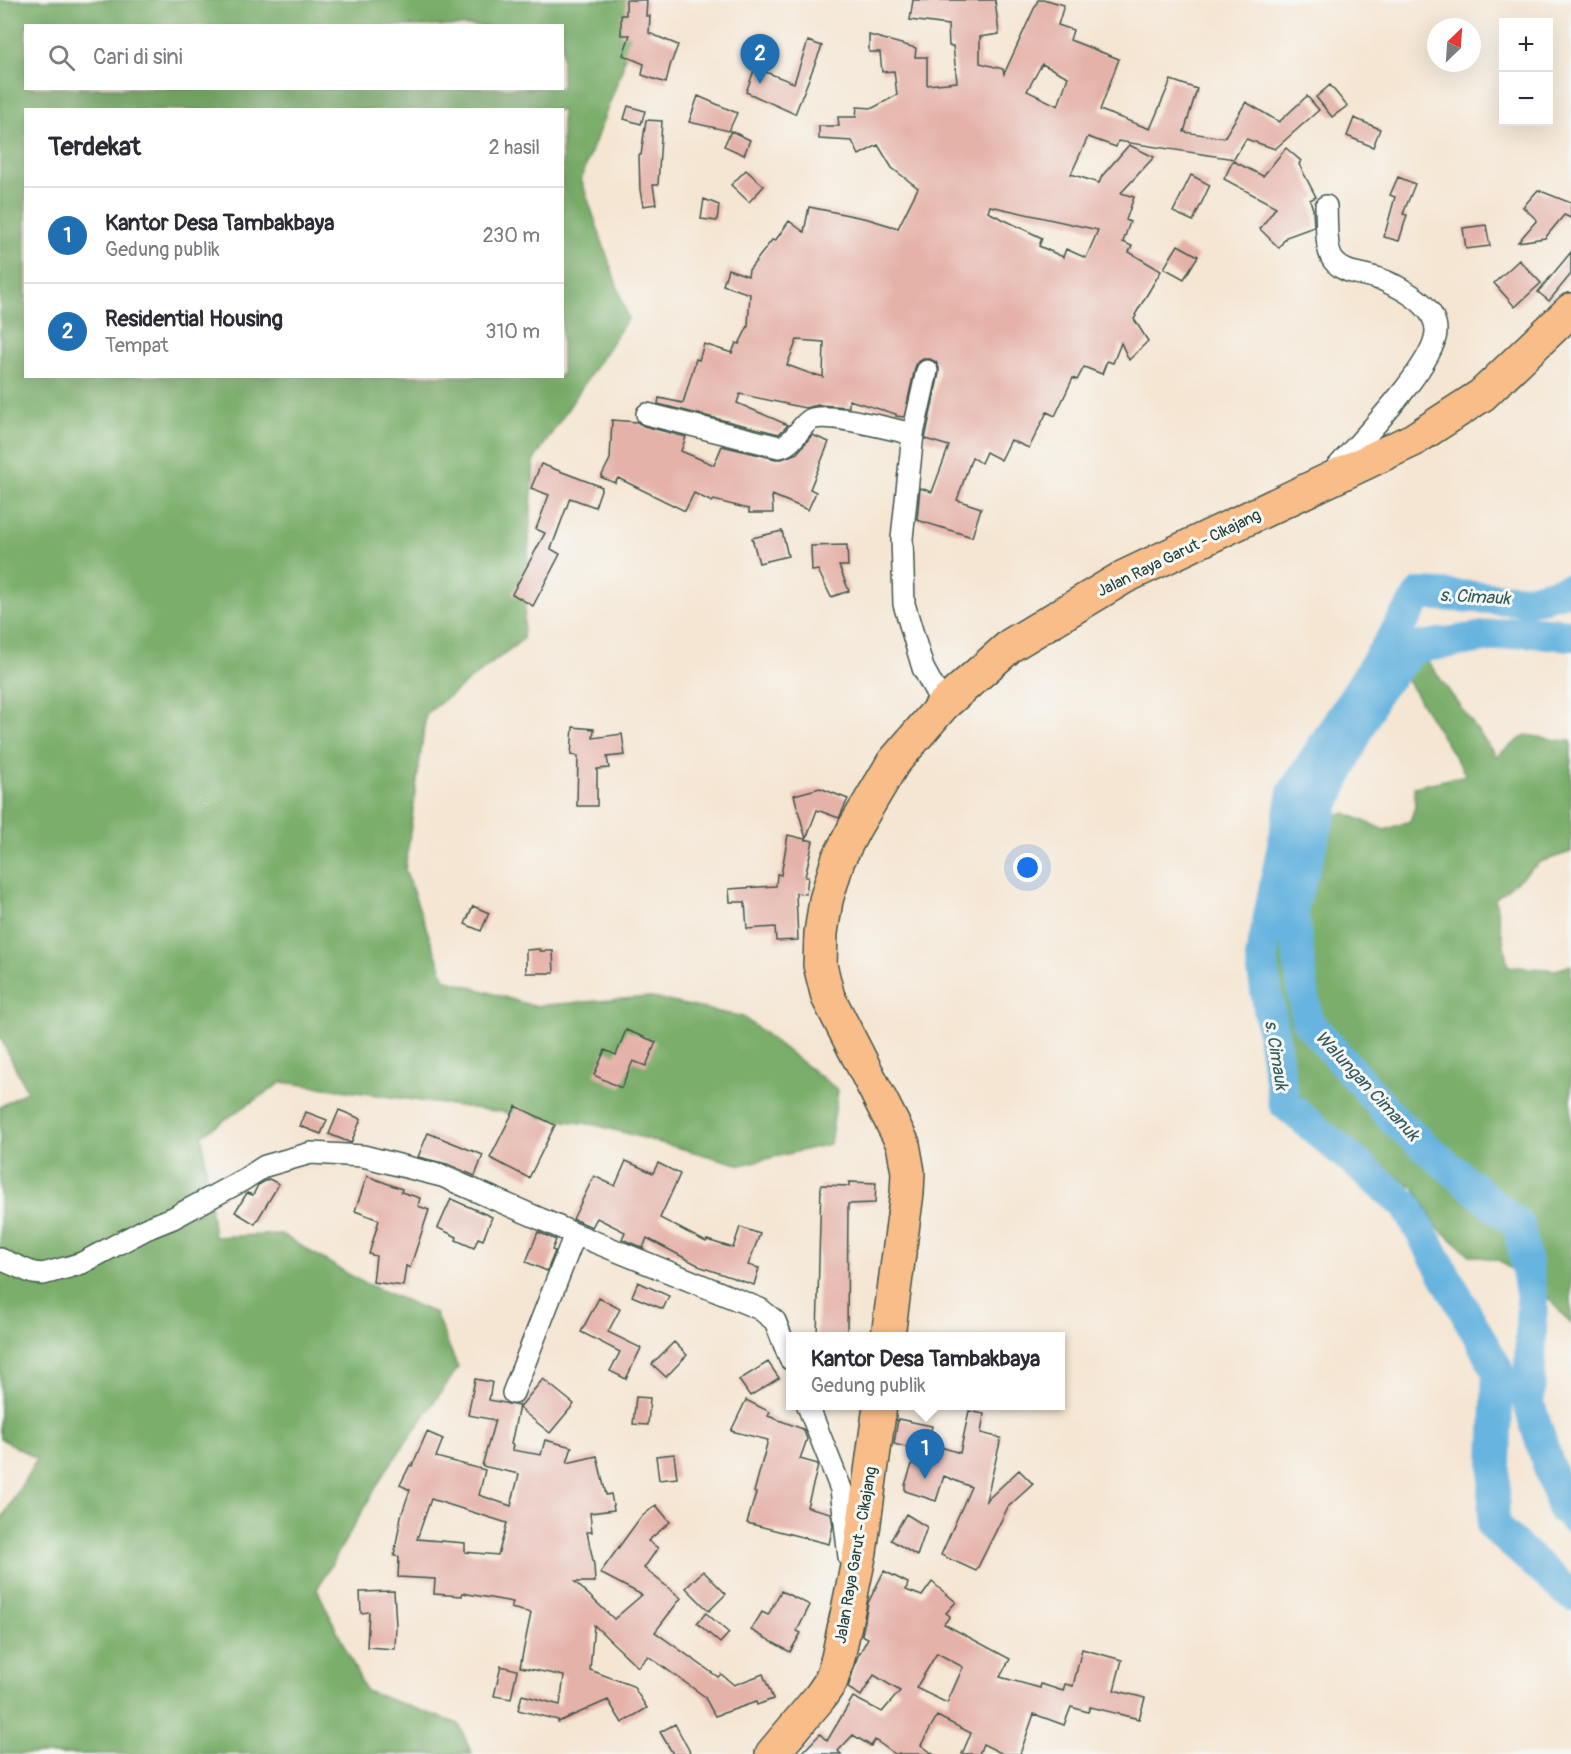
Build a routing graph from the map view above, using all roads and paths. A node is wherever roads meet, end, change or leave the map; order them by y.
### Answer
1 (1326, 206) dead end
2 (1571, 310) edge
3 (927, 371) dead end
4 (647, 414) dead end
5 (913, 434) junction
6 (1323, 483) junction
7 (943, 705) junction
8 (575, 1234) junction
9 (0, 1259) edge
10 (889, 1332) edge
11 (786, 1349) edge
12 (513, 1393) dead end
13 (810, 1410) edge
14 (879, 1410) edge
15 (851, 1601) junction
16 (772, 1754) edge

1 - 6 street
2 - 6 main road, Jalan Raya Garut - Cikajang
3 - 5 street
4 - 5 street
5 - 7 street
6 - 7 main road, Jalan Raya Garut - Cikajang
7 - 10 main road, Jalan Raya Garut - Cikajang
8 - 9 street
8 - 11 street
8 - 12 street
13 - 15 street
14 - 15 main road, Jalan Raya Garut - Cikajang
15 - 16 main road, Jalan Raya Garut - Cikajang

